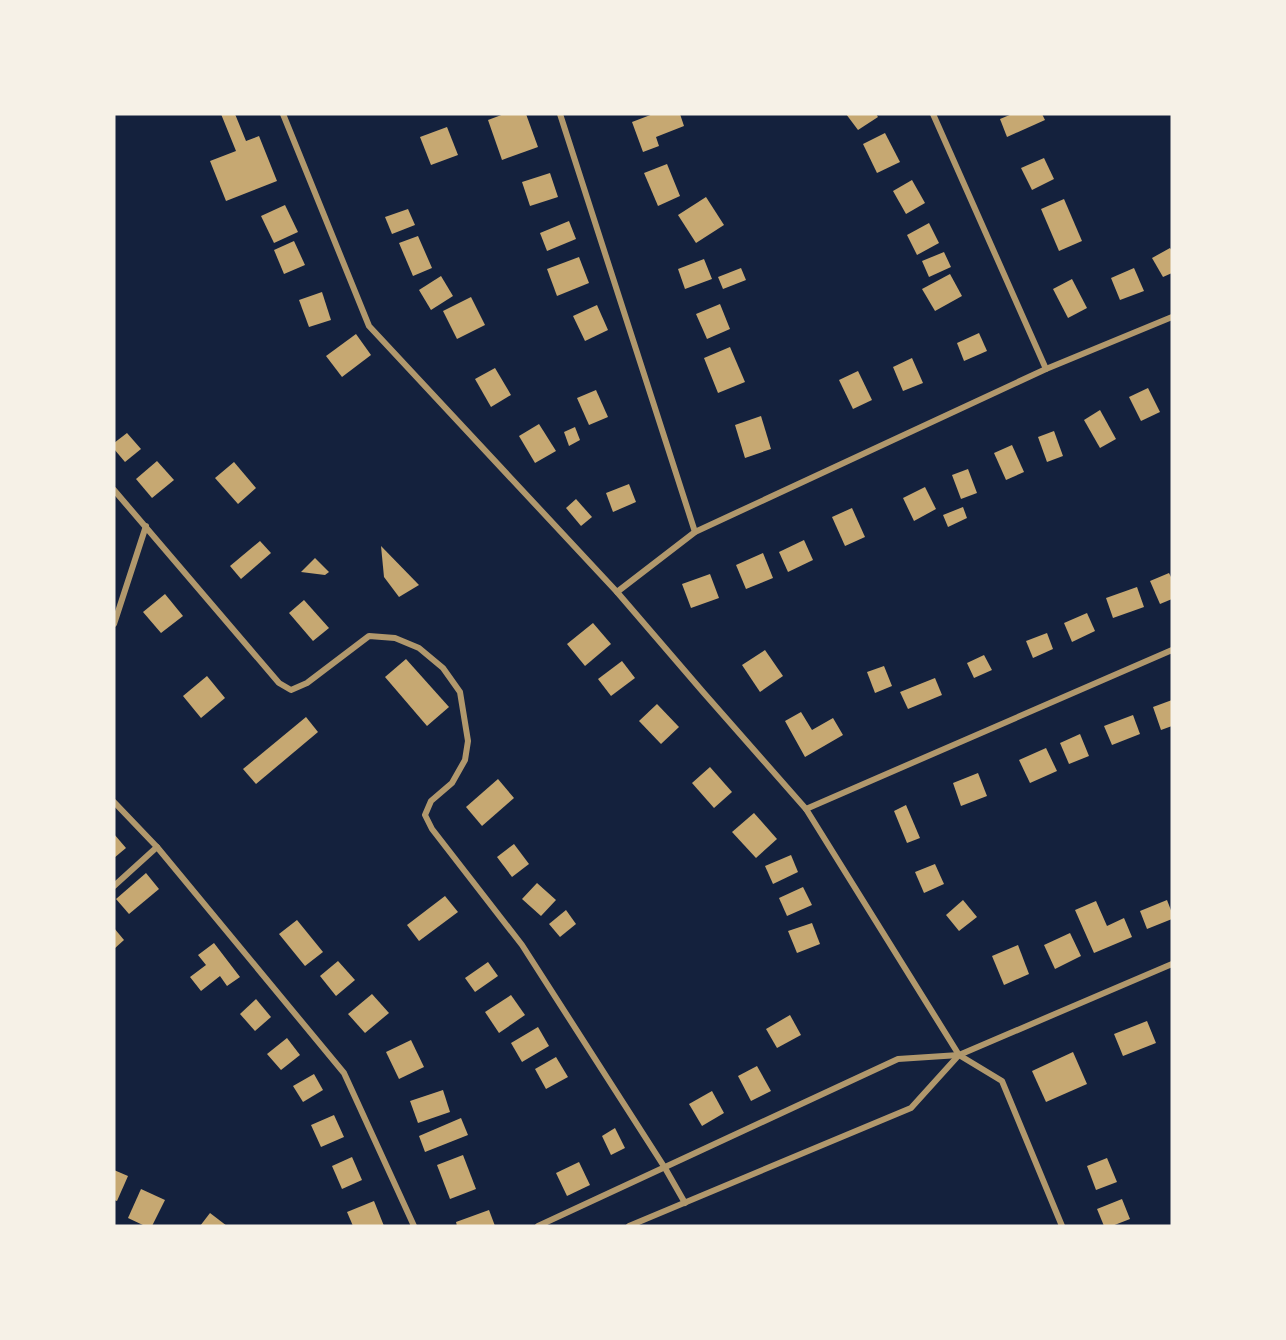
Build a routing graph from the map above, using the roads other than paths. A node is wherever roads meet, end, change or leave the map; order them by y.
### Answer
1 (283, 114) edge
2 (560, 114) edge
3 (933, 114) edge
4 (1172, 317) edge
5 (1046, 369) junction
6 (114, 490) edge
7 (146, 526) junction
8 (695, 532) junction
9 (617, 592) junction
10 (114, 624) edge
11 (1172, 650) edge
12 (114, 802) edge
13 (806, 809) junction
14 (157, 847) junction
15 (114, 886) edge
16 (1172, 964) edge
17 (959, 1055) junction
18 (665, 1168) junction
19 (685, 1203) junction
20 (414, 1226) edge
21 (538, 1226) edge
22 (629, 1226) edge
23 (1062, 1226) edge

1 - 9 street
2 - 8 street
3 - 5 street
4 - 5 street
5 - 8 street
6 - 7 street
7 - 10 street
7 - 18 street
8 - 9 street
9 - 13 street
11 - 13 street
12 - 14 street
13 - 17 street
14 - 15 street
14 - 20 street
16 - 17 street
17 - 18 street
17 - 19 street
17 - 23 street
18 - 19 street
18 - 21 street
19 - 22 street

